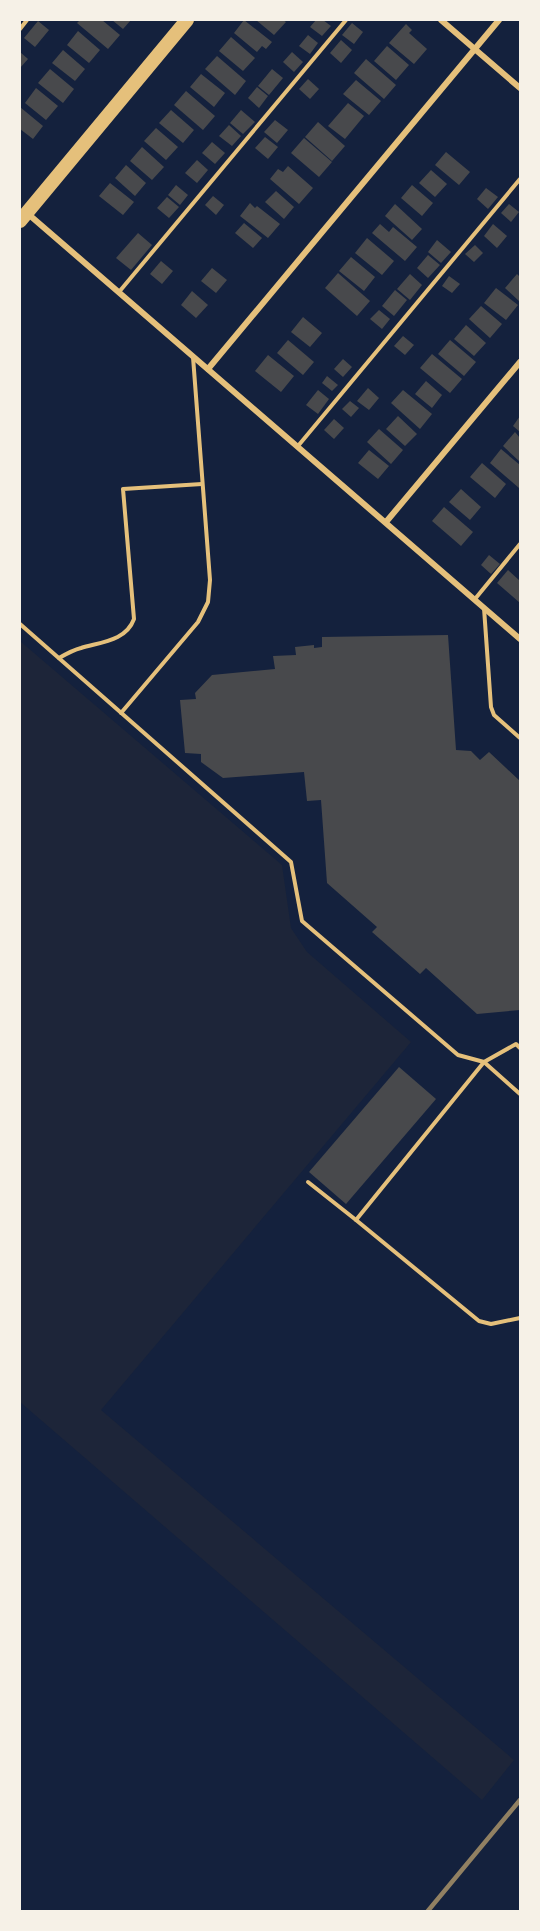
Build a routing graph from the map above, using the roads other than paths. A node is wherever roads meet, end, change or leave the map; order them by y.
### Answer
1 (27, 20) edge
2 (188, 20) edge
3 (346, 20) edge
4 (441, 20) edge
5 (499, 20) edge
6 (20, 29) edge
7 (475, 48) junction
8 (520, 88) edge
9 (520, 179) edge
10 (22, 213) edge
11 (119, 292) junction
12 (193, 356) junction
13 (520, 362) edge
14 (208, 369) junction
15 (298, 446) junction
16 (202, 484) junction
17 (386, 522) junction
18 (520, 544) edge
19 (475, 599) junction
20 (484, 607) junction
21 (20, 624) edge
22 (520, 639) edge
23 (58, 658) junction
24 (121, 713) junction
25 (520, 738) edge
26 (520, 1048) edge
27 (484, 1062) junction
28 (520, 1094) edge
29 (308, 1182) dead end
30 (356, 1220) junction
31 (520, 1318) edge

1 - 6 lane
2 - 10 main road
3 - 11 lane
4 - 7 street
5 - 7 street
7 - 8 street
7 - 14 street
9 - 15 lane
10 - 11 street
11 - 12 street
12 - 14 street
12 - 16 lane
13 - 17 street
14 - 15 street
15 - 17 street
16 - 23 lane
16 - 24 lane
17 - 19 street
18 - 19 lane
19 - 20 street
20 - 22 street
20 - 25 lane
21 - 23 lane
23 - 24 lane
24 - 27 lane
26 - 27 lane
27 - 28 lane
27 - 30 lane
29 - 30 lane
30 - 31 lane

